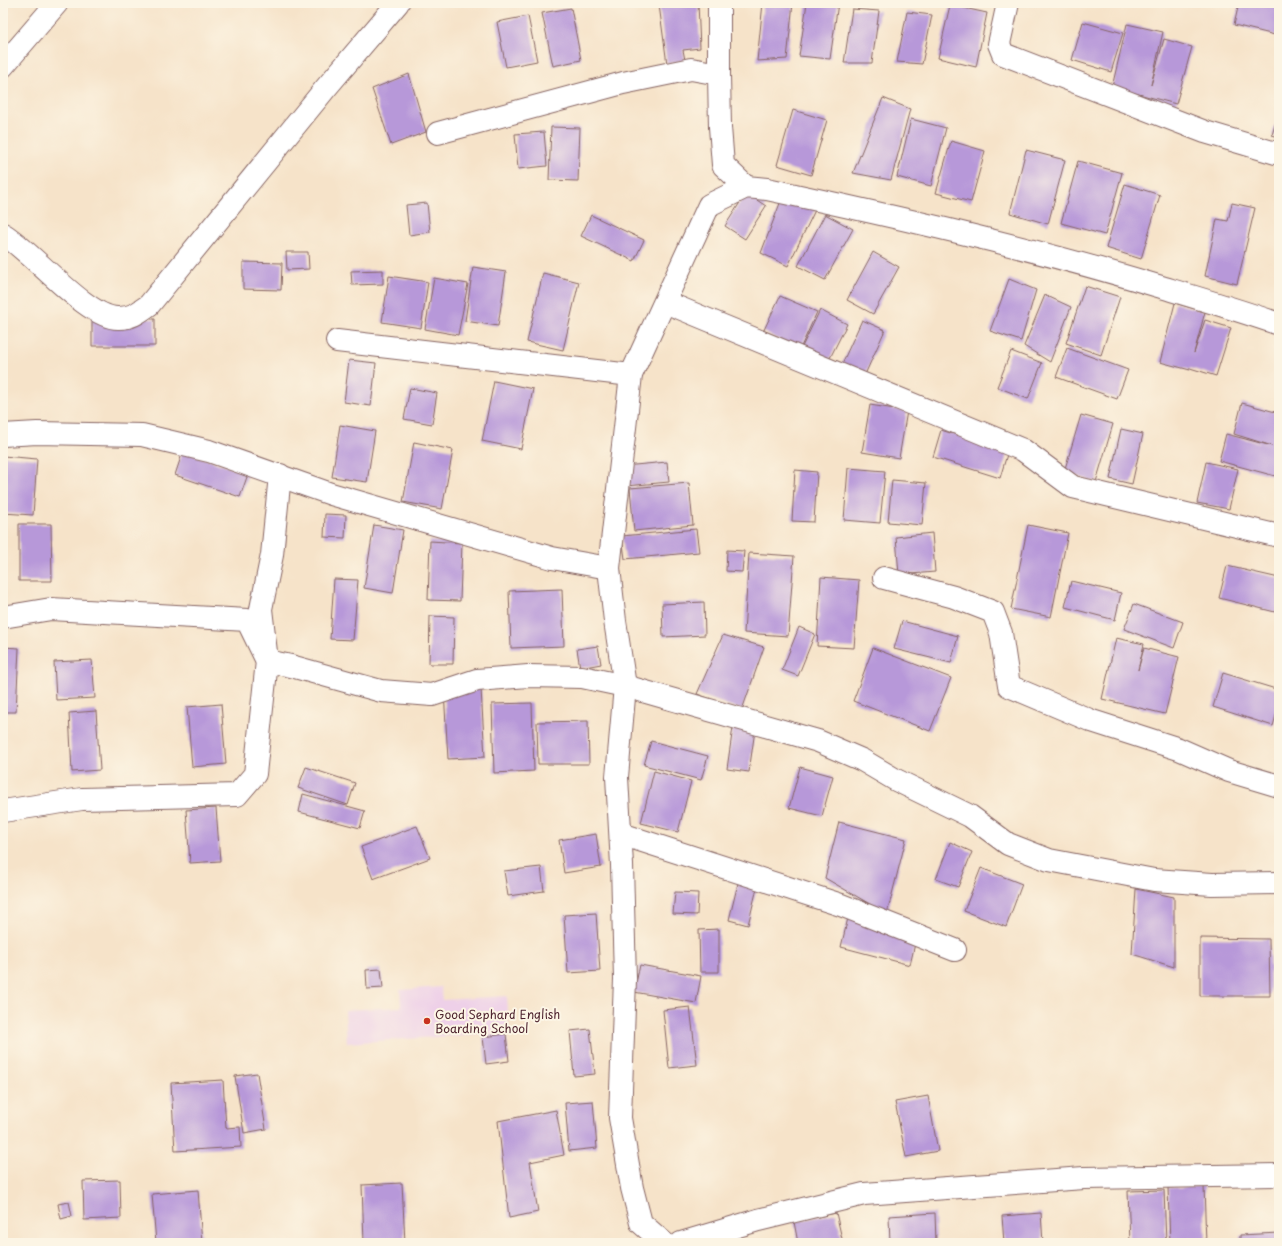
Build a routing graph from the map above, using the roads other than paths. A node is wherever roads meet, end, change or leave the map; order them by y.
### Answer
1 (57, 3) edge
2 (398, 3) edge
3 (719, 3) edge
4 (1008, 3) edge
5 (3, 66) edge
6 (719, 74) junction
7 (438, 133) dead end
8 (1279, 154) edge
9 (746, 187) junction
10 (3, 234) edge
11 (665, 302) junction
12 (1279, 324) edge
13 (336, 341) dead end
14 (631, 375) junction
15 (3, 435) edge
16 (280, 475) junction
17 (1279, 536) edge
18 (609, 568) junction
19 (884, 578) dead end
20 (3, 617) edge
21 (267, 661) junction
22 (625, 686) junction
23 (1279, 786) edge
24 (3, 811) edge
25 (621, 834) junction
26 (1279, 883) edge
27 (955, 950) dead end
28 (1279, 1175) edge
29 (664, 1243) edge
30 (681, 1243) edge

1 - 5 street
2 - 10 street
3 - 6 street
4 - 8 street
6 - 7 street
6 - 9 street
9 - 11 street
9 - 12 street
11 - 14 street
11 - 17 street
13 - 14 street
14 - 18 street
15 - 16 street
16 - 18 street
16 - 21 street
18 - 22 street
19 - 23 street
20 - 21 street
21 - 22 street
21 - 24 street
22 - 25 street
22 - 26 street
25 - 27 street
25 - 29 street
28 - 30 street

